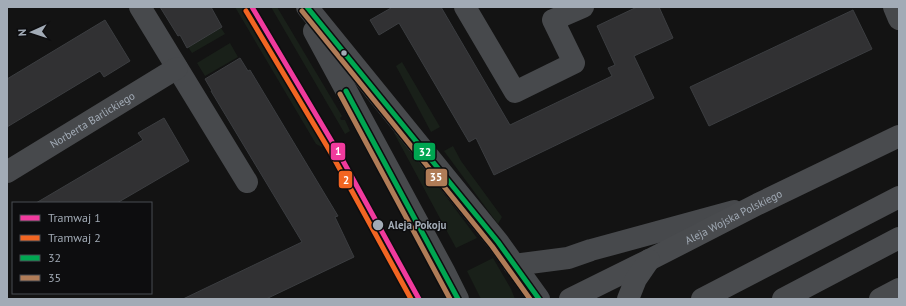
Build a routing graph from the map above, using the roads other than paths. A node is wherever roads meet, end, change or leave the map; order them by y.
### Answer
1 (140, 7) edge
2 (301, 7) edge
3 (307, 7) edge
4 (465, 7) edge
5 (583, 7) edge
6 (894, 7) edge
7 (899, 19) edge
8 (177, 68) junction
9 (899, 136) edge
10 (7, 172) edge
11 (247, 182) dead end
12 (899, 197) edge
13 (758, 204) junction
14 (899, 238) edge
15 (649, 260) junction
16 (514, 265) junction
17 (899, 289) edge
18 (458, 299) edge
19 (539, 299) edge
20 (570, 299) edge
21 (628, 299) edge
22 (702, 299) edge
23 (783, 299) edge
24 (880, 299) edge

1 - 8 street
2 - 18 street
3 - 16 street
4 - 5 street
6 - 7 street
8 - 10 street, Norberta Barlickiego
8 - 11 street
9 - 13 main road, Aleja Wojska Polskiego
12 - 22 main road
13 - 15 main road, Aleja Wojska Polskiego
13 - 16 street
14 - 23 main road
15 - 20 main road, Aleja Wojska Polskiego
15 - 21 main road
16 - 19 street
17 - 24 main road

